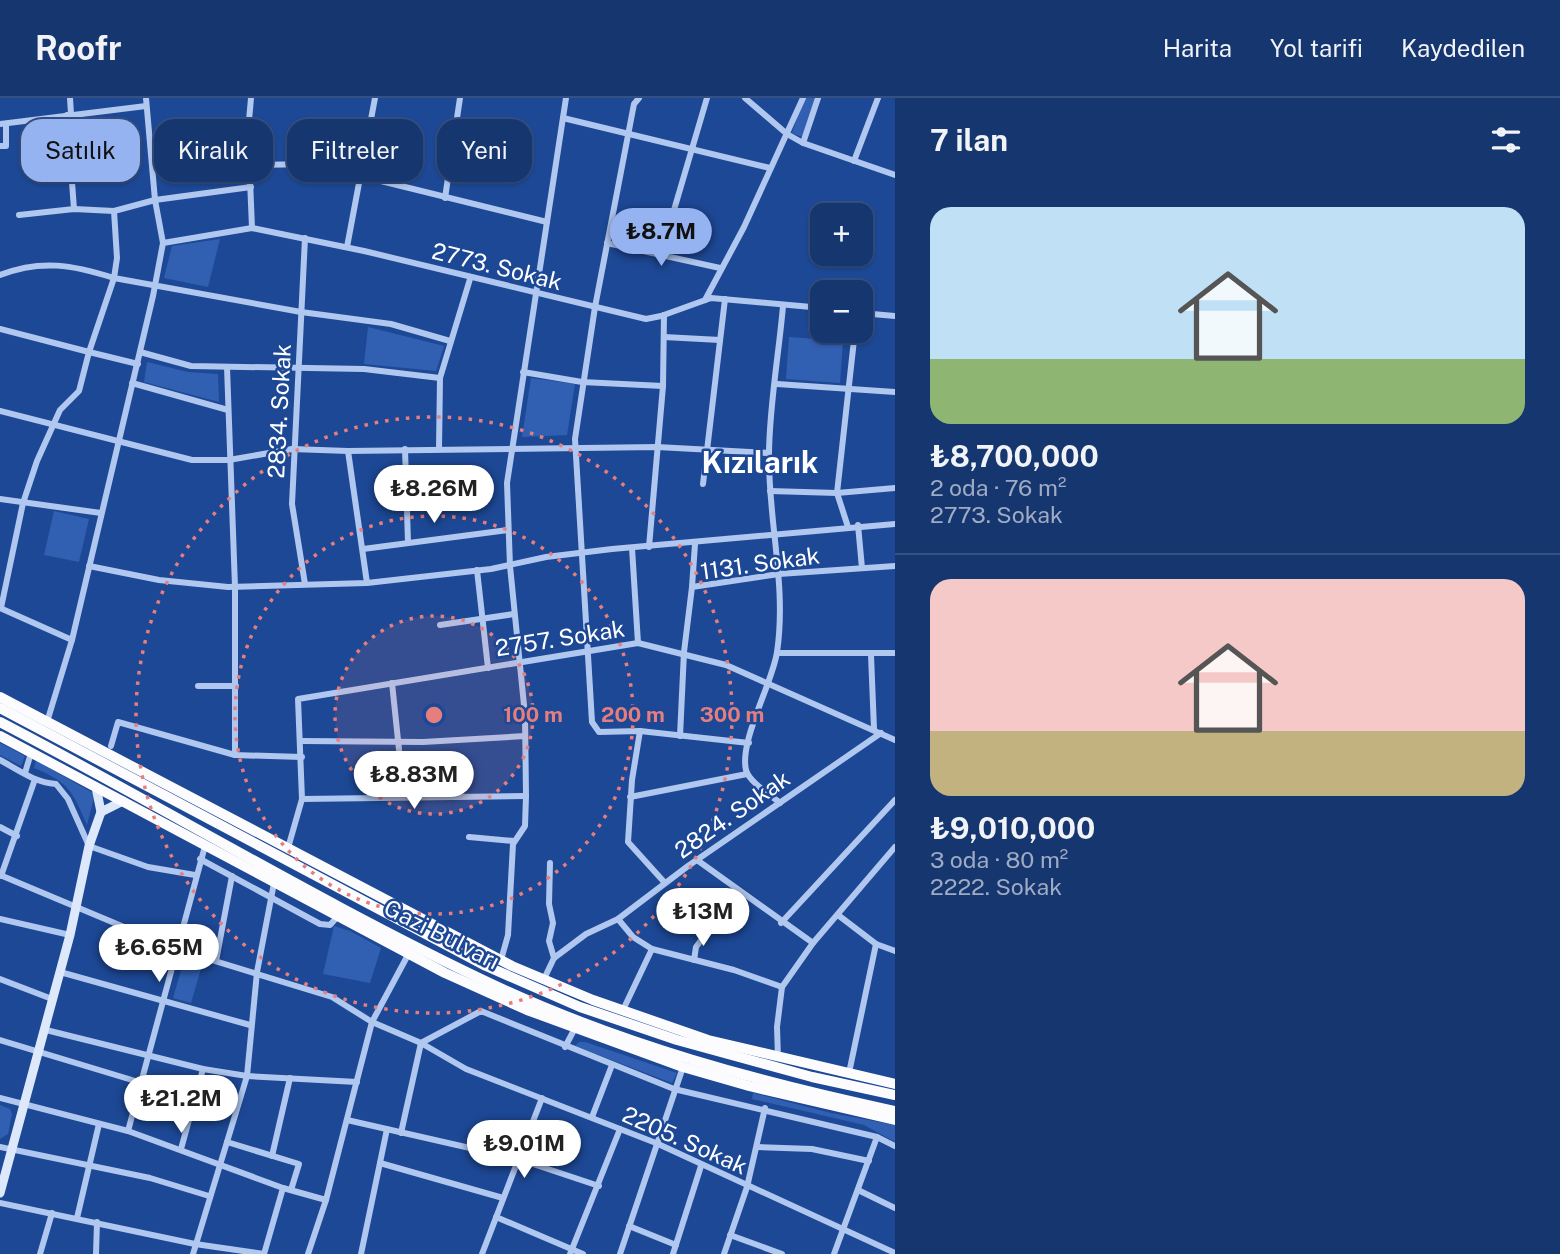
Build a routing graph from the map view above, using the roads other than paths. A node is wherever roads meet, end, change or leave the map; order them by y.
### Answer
1 (70, 98) edge
2 (146, 98) edge
3 (251, 98) edge
4 (375, 98) edge
5 (460, 98) edge
6 (566, 98) edge
7 (639, 98) edge
8 (707, 98) edge
9 (745, 98) edge
10 (803, 98) edge
11 (818, 98) edge
12 (878, 98) edge
13 (146, 106) junction
14 (69, 115) junction
15 (564, 118) junction
16 (251, 119) edge
17 (371, 119) edge
18 (3, 124) edge
19 (628, 133) junction
20 (787, 134) junction
21 (803, 143) junction
22 (0, 146) edge
23 (693, 147) junction
24 (854, 161) junction
25 (770, 168) junction
26 (895, 175) edge
27 (251, 182) edge
28 (360, 182) edge
29 (387, 182) edge
30 (251, 187) junction
31 (445, 198) junction
32 (155, 200) junction
33 (74, 209) junction
34 (114, 211) junction
35 (19, 215) dead end
36 (547, 222) junction
37 (252, 228) junction
38 (305, 238) junction
39 (163, 243) junction
40 (607, 243) junction
41 (346, 247) junction
42 (661, 254) junction
43 (720, 268) junction
44 (0, 275) edge
45 (114, 278) junction
46 (470, 279) junction
47 (155, 285) junction
48 (536, 295) junction
49 (725, 299) junction
50 (705, 300) junction
51 (783, 306) junction
52 (595, 307) junction
53 (810, 307) edge
54 (301, 312) junction
55 (873, 314) edge
56 (664, 315) junction
57 (895, 316) edge
58 (0, 329) edge
59 (664, 337) junction
60 (720, 340) junction
61 (450, 341) junction
62 (854, 343) edge
63 (89, 352) junction
64 (140, 352) junction
65 (138, 364) junction
66 (227, 367) junction
67 (300, 369) junction
68 (523, 372) junction
69 (440, 377) junction
70 (582, 382) junction
71 (132, 383) junction
72 (777, 384) junction
73 (663, 386) junction
74 (849, 389) junction
75 (895, 392) edge
76 (228, 410) junction
77 (0, 411) edge
78 (53, 423) junction
79 (116, 441) junction
80 (511, 447) junction
81 (657, 447) junction
82 (575, 448) junction
83 (292, 449) junction
84 (405, 449) junction
85 (439, 449) junction
86 (707, 450) junction
87 (348, 451) junction
88 (769, 453) junction
89 (229, 460) junction
90 (703, 484) dead end
91 (895, 488) edge
92 (770, 491) junction
93 (838, 493) junction
94 (0, 499) edge
95 (23, 503) junction
96 (101, 513) junction
97 (895, 524) edge
98 (858, 526) junction
99 (848, 527) junction
100 (508, 530) junction
101 (772, 537) junction
102 (408, 542) junction
103 (695, 544) junction
104 (649, 547) junction
105 (632, 548) junction
106 (363, 549) junction
107 (582, 553) junction
108 (89, 566) junction
109 (510, 566) junction
110 (895, 566) edge
111 (862, 568) junction
112 (477, 570) junction
113 (779, 574) junction
114 (367, 583) junction
115 (305, 584) junction
116 (235, 587) junction
117 (692, 587) junction
118 (0, 608) edge
119 (514, 614) junction
120 (482, 618) junction
121 (440, 625) dead end
122 (72, 639) junction
123 (638, 643) junction
124 (587, 651) junction
125 (684, 652) junction
126 (778, 653) junction
127 (895, 653) edge
128 (871, 655) junction
129 (519, 662) junction
130 (488, 668) junction
131 (392, 683) junction
132 (198, 685) dead end
133 (766, 685) junction
134 (236, 687) junction
135 (0, 697) edge
136 (0, 708) edge
137 (0, 722) edge
138 (47, 722) junction
139 (640, 731) junction
140 (877, 731) junction
141 (0, 736) edge
142 (525, 736) junction
143 (680, 736) junction
144 (895, 740) edge
145 (301, 741) junction
146 (398, 741) junction
147 (749, 743) junction
148 (111, 746) dead end
149 (31, 752) junction
150 (235, 755) junction
151 (302, 757) junction
152 (0, 760) edge
153 (25, 773) junction
154 (747, 774) junction
155 (34, 782) junction
156 (96, 787) junction
157 (526, 796) junction
158 (404, 797) junction
159 (630, 797) junction
160 (302, 799) junction
161 (895, 800) edge
162 (123, 802) junction
163 (780, 803) junction
164 (102, 812) junction
165 (0, 827) edge
166 (17, 836) junction
167 (469, 837) dead end
168 (514, 841) junction
169 (89, 846) junction
170 (205, 846) junction
171 (895, 847) edge
172 (287, 850) junction
173 (200, 859) junction
174 (697, 860) junction
175 (550, 863) dead end
176 (195, 875) junction
177 (1, 876) edge
178 (232, 876) junction
179 (274, 883) junction
180 (665, 883) junction
181 (738, 891) junction
182 (271, 899) junction
183 (76, 908) junction
184 (838, 915) junction
185 (338, 916) junction
186 (0, 919) edge
187 (618, 919) junction
188 (781, 923) junction
189 (70, 935) junction
190 (813, 943) junction
191 (876, 944) junction
192 (652, 949) junction
193 (179, 950) junction
194 (895, 951) edge
195 (408, 953) junction
196 (554, 958) junction
197 (501, 960) junction
198 (694, 960) junction
199 (216, 961) junction
200 (60, 972) junction
201 (257, 972) junction
202 (0, 979) edge
203 (544, 979) junction
204 (782, 987) junction
205 (52, 999) junction
206 (165, 1000) junction
207 (623, 1011) junction
208 (372, 1022) junction
209 (250, 1025) junction
210 (46, 1030) junction
211 (574, 1030) junction
212 (0, 1040) edge
213 (421, 1043) junction
214 (565, 1047) junction
215 (39, 1054) junction
216 (149, 1057) junction
217 (778, 1058) junction
218 (612, 1065) junction
219 (683, 1067) junction
220 (203, 1069) junction
221 (849, 1073) junction
222 (247, 1076) junction
223 (812, 1077) junction
224 (290, 1078) junction
225 (357, 1082) junction
226 (142, 1083) junction
227 (895, 1084) edge
228 (749, 1086) junction
229 (674, 1089) junction
230 (895, 1095) edge
231 (0, 1098) edge
232 (542, 1098) junction
233 (838, 1099) junction
234 (809, 1100) junction
235 (744, 1103) junction
236 (26, 1105) junction
237 (765, 1108) junction
238 (895, 1111) edge
239 (864, 1113) junction
240 (592, 1117) junction
241 (347, 1120) junction
242 (895, 1120) edge
243 (99, 1124) junction
244 (387, 1129) junction
245 (620, 1129) junction
246 (128, 1131) junction
247 (401, 1133) junction
248 (877, 1137) junction
249 (227, 1142) junction
250 (656, 1143) junction
251 (895, 1146) edge
252 (0, 1147) edge
253 (757, 1147) junction
254 (181, 1149) junction
255 (13, 1150) junction
256 (272, 1156) junction
257 (518, 1159) junction
258 (869, 1161) junction
259 (380, 1163) junction
260 (221, 1164) junction
261 (701, 1166) junction
262 (89, 1167) junction
263 (599, 1186) junction
264 (747, 1187) junction
265 (283, 1188) junction
266 (291, 1190) junction
267 (858, 1190) junction
268 (0, 1193) edge
269 (209, 1196) junction
270 (503, 1198) junction
271 (326, 1200) junction
272 (0, 1203) edge
273 (895, 1208) edge
274 (52, 1213) junction
275 (496, 1217) junction
276 (76, 1218) junction
277 (97, 1222) junction
278 (629, 1226) junction
279 (843, 1229) junction
280 (730, 1235) junction
281 (195, 1244) junction
282 (676, 1245) junction
283 (571, 1251) edge
284 (778, 1253) edge
285 (895, 1253) edge
286 (40, 1254) edge
287 (96, 1254) edge
288 (193, 1254) edge
289 (264, 1254) edge
290 (308, 1254) edge
291 (361, 1254) edge
292 (482, 1254) edge
293 (583, 1254) edge
294 (620, 1254) edge
295 (673, 1254) edge
296 (724, 1254) edge
297 (834, 1254) edge

1 - 14 street
2 - 13 street
3 - 16 street
4 - 17 street
5 - 31 street
6 - 15 street
7 - 19 street
8 - 23 street
9 - 20 street
10 - 20 street
11 - 21 street
12 - 24 street
13 - 14 street
13 - 32 street
14 - 18 street
14 - 33 street
15 - 19 street
15 - 36 street
18 - 22 street
19 - 23 street
19 - 40 street
20 - 21 street
20 - 25 street
21 - 24 street
23 - 25 street
23 - 42 street
24 - 26 street
25 - 43 street
27 - 30 street
28 - 41 street
29 - 31 street
30 - 32 street
30 - 37 street
31 - 36 street
32 - 34 street
32 - 39 street
33 - 34 street
33 - 35 street
34 - 45 street
36 - 48 street
37 - 38 street, 2773. Sokak
37 - 39 street, 2773. Sokak
38 - 41 street, 2773. Sokak
38 - 54 street, 2834. Sokak
39 - 47 street
40 - 42 street
40 - 52 street
41 - 46 street, 2773. Sokak
42 - 43 street
43 - 50 street
44 - 45 street
45 - 47 street
45 - 63 street
46 - 48 street, 2773. Sokak
46 - 61 street
47 - 54 street
47 - 64 street
48 - 52 street, 2773. Sokak
48 - 68 street
49 - 50 street, 2773. Sokak
49 - 51 street, 2773. Sokak
49 - 60 street
50 - 56 street, 2773. Sokak
51 - 53 street, 2773. Sokak
51 - 72 street
52 - 56 street, 2773. Sokak
52 - 70 street
54 - 61 street
54 - 67 street, 2834. Sokak
55 - 57 street
56 - 59 street
58 - 63 street
59 - 60 street
59 - 73 street
60 - 86 street
61 - 69 street
62 - 74 street
63 - 65 street
63 - 78 street
64 - 65 street
64 - 66 street
65 - 71 street
66 - 67 street
66 - 76 street
67 - 69 street
67 - 83 street, 2834. Sokak
68 - 70 street
68 - 80 street
69 - 85 street
70 - 73 street
70 - 82 street
71 - 76 street
71 - 79 street
72 - 74 street
72 - 88 street
73 - 81 street
74 - 75 street
74 - 93 street
76 - 89 street
77 - 78 street
78 - 79 street
78 - 95 street
79 - 89 street
79 - 96 street
80 - 82 street
80 - 85 street
80 - 100 street
81 - 82 street
81 - 86 street
81 - 104 street
82 - 107 street
83 - 87 street
83 - 89 street
83 - 115 street, 2834. Sokak
84 - 85 street
84 - 87 street
84 - 102 street
86 - 88 street
86 - 90 street
87 - 106 street
88 - 92 street
89 - 116 street
91 - 93 street
92 - 93 street
92 - 101 street
93 - 99 street
94 - 95 street
95 - 96 street
95 - 118 street
96 - 108 street
97 - 98 street
98 - 99 street
98 - 111 street
99 - 101 street
100 - 102 street
100 - 109 street
101 - 103 street
101 - 113 street
102 - 106 street
103 - 104 street
103 - 117 street
104 - 105 street
105 - 107 street
105 - 123 street
106 - 114 street
107 - 109 street
107 - 124 street
108 - 116 street
108 - 122 street
109 - 112 street
109 - 119 street
110 - 111 street, 1131. Sokak
111 - 113 street, 1131. Sokak
112 - 114 street
112 - 120 street
113 - 117 street, 1131. Sokak
113 - 126 street
114 - 115 street
115 - 116 street
116 - 134 street
117 - 125 street, 1131. Sokak
118 - 122 street
119 - 120 street
119 - 129 street
120 - 121 street
120 - 130 street
122 - 138 street
123 - 124 street, 2757. Sokak
123 - 125 street, 2757. Sokak
124 - 129 street, 2757. Sokak
124 - 139 street
125 - 133 street, 2757. Sokak
125 - 143 street, 1131. Sokak
126 - 128 street
126 - 133 street
127 - 128 street
128 - 140 street
129 - 130 street, 2757. Sokak
129 - 142 street
130 - 131 street, 2757. Sokak
131 - 145 street, 2757. Sokak
131 - 146 street
132 - 134 street
133 - 140 street, 2757. Sokak
133 - 147 street
134 - 150 street
135 - 138 highway
136 - 223 highway, Gazi Bulvarı
137 - 233 highway, Gazi Bulvarı
138 - 172 highway
139 - 143 street
139 - 159 street
140 - 144 street, 2757. Sokak
140 - 163 street, 2824. Sokak
141 - 149 highway
142 - 146 street
142 - 157 street
143 - 147 street
145 - 146 street
145 - 151 street
146 - 158 street
147 - 154 street
148 - 150 street
149 - 153 street
149 - 156 highway
150 - 151 street
151 - 160 street
152 - 153 street
153 - 155 street
154 - 159 street
154 - 163 street
155 - 166 street
155 - 169 street
156 - 162 highway
156 - 164 main road
157 - 158 street
157 - 168 street
158 - 160 street
159 - 180 street
160 - 172 street
161 - 188 street
162 - 164 main road
162 - 170 highway
163 - 174 street, 2824. Sokak
164 - 169 main road
165 - 166 street
166 - 177 street
167 - 168 street
168 - 197 street
169 - 176 street
169 - 183 main road
170 - 173 street
170 - 179 highway
171 - 184 street
172 - 197 highway
173 - 176 street
173 - 178 street
174 - 180 street, 2824. Sokak
174 - 181 street
175 - 196 street
176 - 193 street
177 - 183 street, 2205. Sokak
178 - 182 street
178 - 199 street
179 - 182 street
179 - 185 highway
180 - 187 street, 2824. Sokak
181 - 188 street
181 - 198 street
182 - 185 street
182 - 201 street
183 - 189 main road
183 - 193 street, 2205. Sokak
184 - 190 street
184 - 191 street
185 - 195 highway
186 - 189 street
187 - 192 street
187 - 196 street, 2824. Sokak
188 - 190 street
189 - 200 main road
190 - 204 street
191 - 194 street
191 - 221 street
192 - 198 street
192 - 207 street
193 - 199 street, 2205. Sokak
193 - 206 street
195 - 208 street
195 - 211 highway
196 - 203 street, 2824. Sokak
197 - 203 highway
198 - 204 street
199 - 201 street, 2205. Sokak
200 - 205 main road
200 - 206 street
201 - 208 street, 2205. Sokak
201 - 209 street
202 - 205 street
203 - 207 highway
204 - 217 street
205 - 210 main road
206 - 209 street
206 - 216 street
207 - 217 highway
208 - 213 street, 2205. Sokak
208 - 225 street
209 - 222 street
210 - 215 main road
210 - 216 street
211 - 214 street
211 - 219 highway
212 - 215 street
213 - 214 street, 2205. Sokak
213 - 232 street, 2205. Sokak
213 - 247 street
214 - 218 street, 2205. Sokak
215 - 226 street
215 - 236 main road
216 - 220 street
216 - 226 street
217 - 221 highway
217 - 223 highway
218 - 229 street, 2205. Sokak
218 - 240 street
219 - 228 highway
219 - 229 street
220 - 222 street
220 - 254 street
221 - 223 highway
221 - 227 highway
222 - 224 street
222 - 249 street
223 - 230 highway, Gazi Bulvarı
224 - 225 street
224 - 256 street
225 - 241 street
226 - 246 street
228 - 234 highway
228 - 235 street
229 - 235 street, 2205. Sokak
229 - 250 street
231 - 236 street
232 - 240 street, 2205. Sokak
232 - 257 street
233 - 234 highway
233 - 238 highway, Gazi Bulvarı
233 - 239 highway
234 - 239 highway
235 - 237 street, 2205. Sokak
236 - 243 street
236 - 255 main road
237 - 248 street, 2205. Sokak
237 - 253 street
239 - 242 highway
240 - 245 street, 2205. Sokak
241 - 244 street
241 - 271 street
243 - 246 street
243 - 262 street
244 - 247 street
244 - 259 street
245 - 250 street, 2205. Sokak
245 - 263 street
246 - 254 street
247 - 257 street
248 - 251 street, 2205. Sokak
248 - 258 street
249 - 256 street
249 - 260 street
250 - 261 street, 2205. Sokak
250 - 278 street
252 - 255 street
253 - 258 street
253 - 264 street
254 - 260 street
255 - 262 street
255 - 268 main road
256 - 266 street
257 - 263 street
257 - 270 street
258 - 267 street
259 - 270 street
259 - 291 street
260 - 265 street
260 - 269 street
261 - 264 street, 2205. Sokak
261 - 282 street
262 - 269 street
262 - 276 street
263 - 283 street
264 - 279 street, 2205. Sokak
264 - 280 street
265 - 266 street
265 - 289 street
266 - 271 street
267 - 273 street
267 - 279 street
269 - 281 street
270 - 275 street
271 - 290 street
272 - 274 street
274 - 276 street
274 - 286 street
275 - 283 street
275 - 292 street
276 - 277 street
277 - 281 street
277 - 287 street
278 - 282 street
278 - 294 street
279 - 285 street, 2205. Sokak
279 - 297 street
280 - 284 street
280 - 296 street
281 - 288 street
281 - 289 street
282 - 295 street
283 - 293 street

